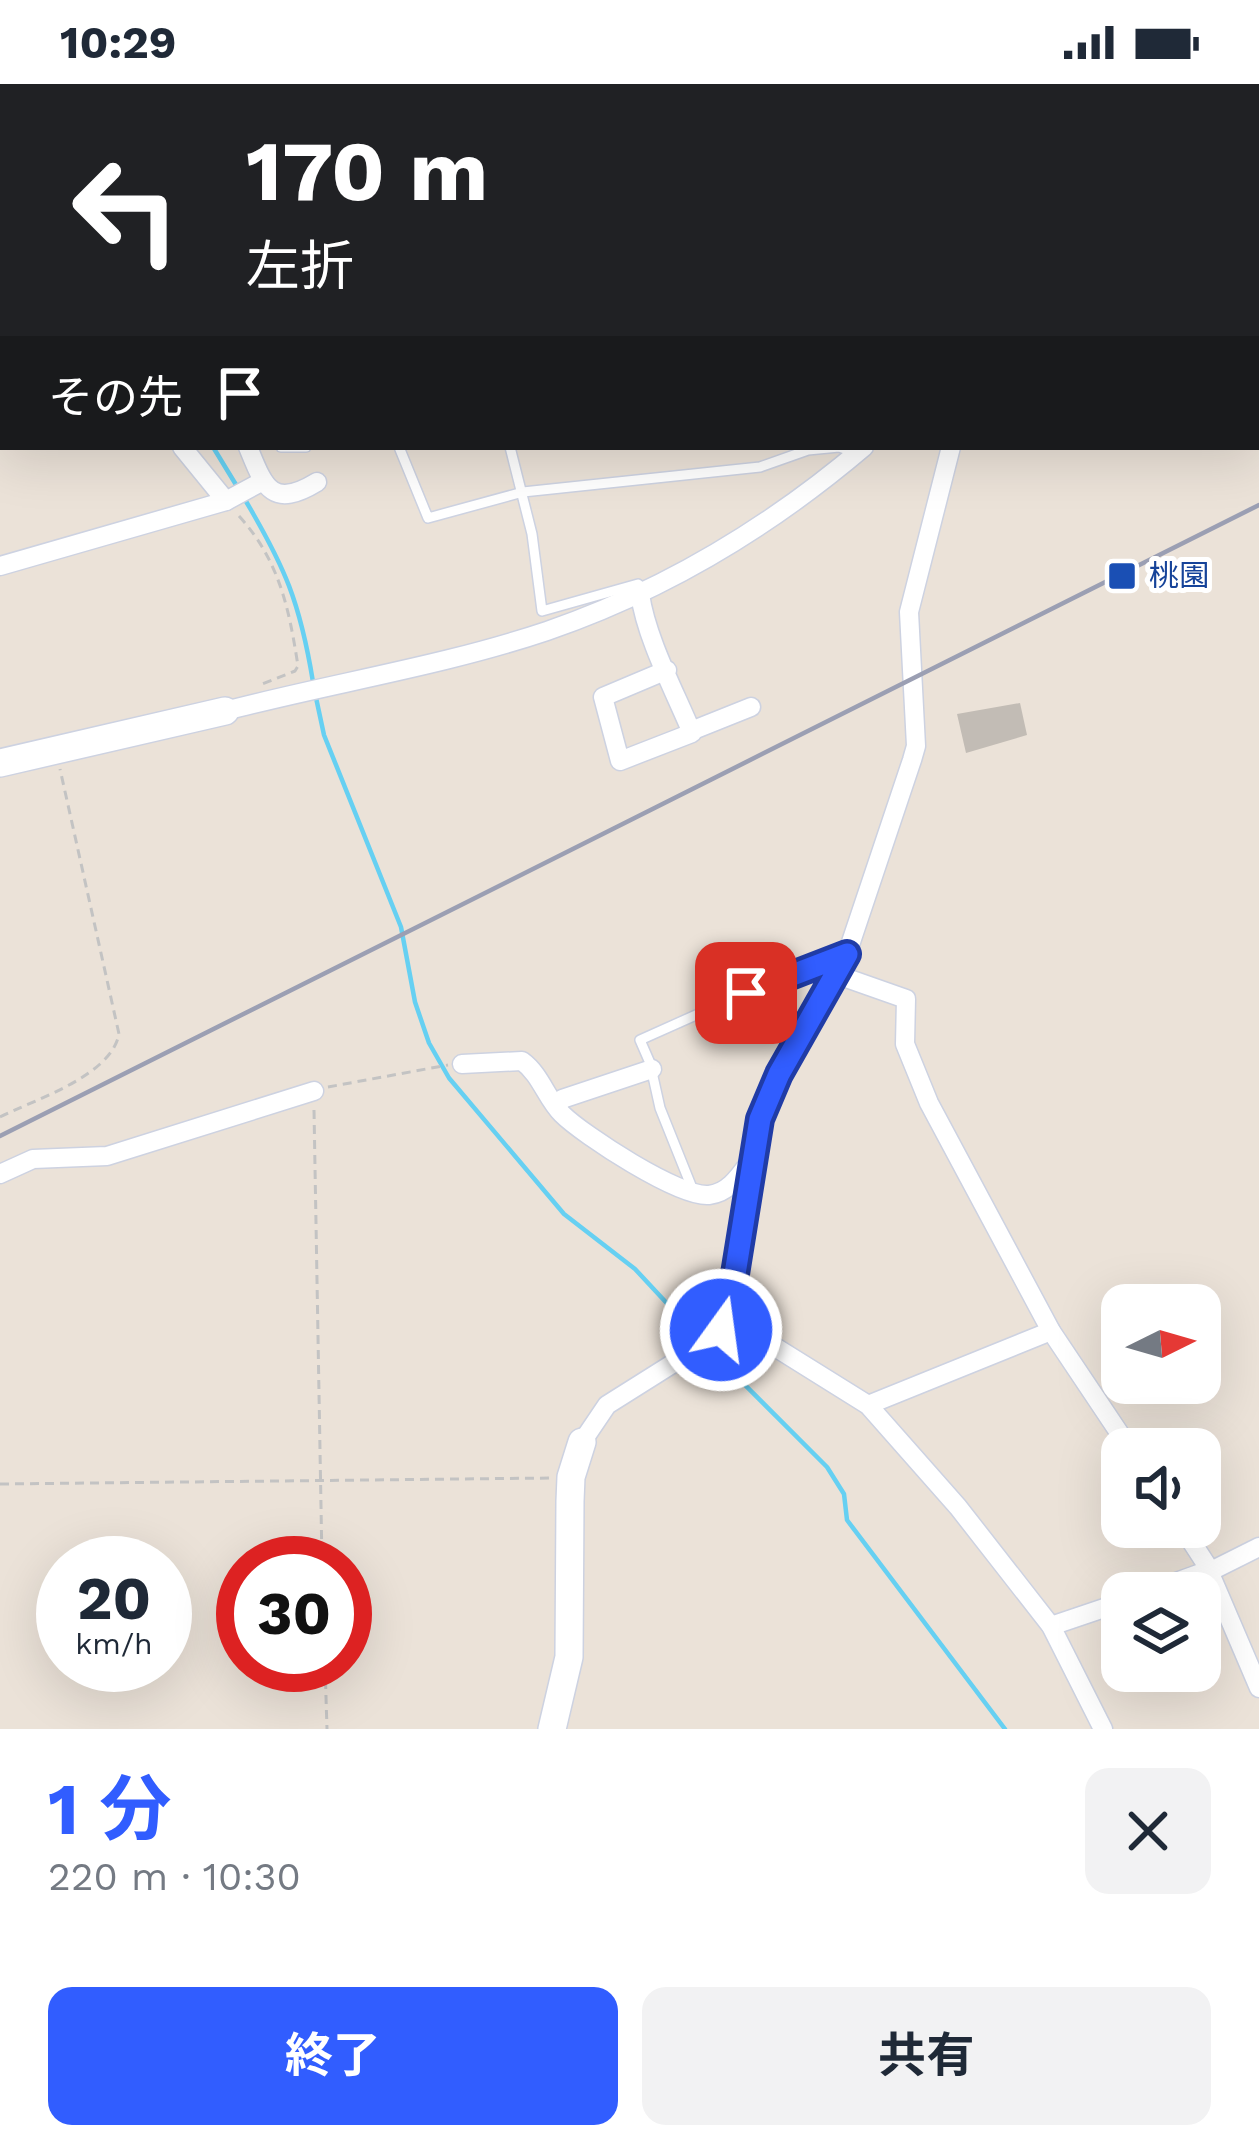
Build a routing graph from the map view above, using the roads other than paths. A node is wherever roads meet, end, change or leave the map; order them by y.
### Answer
1 (185, 450) edge
2 (249, 450) edge
3 (400, 450) edge
4 (511, 450) edge
5 (816, 450) edge
6 (861, 450) edge
7 (951, 450) edge
8 (317, 482) dead end
9 (259, 483) junction
10 (523, 492) junction
11 (228, 499) junction
12 (0, 566) edge
13 (644, 592) junction
14 (667, 670) junction
15 (752, 707) dead end
16 (225, 711) joint
17 (691, 731) junction
18 (0, 764) edge
19 (847, 954) junction
20 (836, 974) junction
21 (462, 1064) dead end
22 (652, 1070) junction
23 (314, 1091) road end
24 (557, 1107) junction
25 (751, 1160) junction
26 (0, 1174) edge
27 (694, 1193) junction
28 (728, 1318) junction
29 (1051, 1331) junction
30 (868, 1405) junction
31 (1116, 1428) edge
32 (582, 1442) joint
33 (1259, 1547) edge
34 (1195, 1548) edge
35 (1209, 1571) junction
36 (1206, 1572) edge
37 (1101, 1609) edge
38 (1051, 1626) junction
39 (1259, 1688) edge
40 (552, 1729) edge
41 (1103, 1729) edge

1 - 11 street
2 - 9 street
3 - 10 lane
4 - 10 lane
5 - 10 lane
6 - 13 street
7 - 19 street
8 - 9 street
9 - 11 street
10 - 13 lane
11 - 12 street
13 - 14 street
13 - 16 street
14 - 17 street
14 - 17 street
15 - 17 street
16 - 18 street
19 - 20 street
19 - 22 lane
20 - 25 street
20 - 29 street
21 - 24 street
22 - 24 street
22 - 27 lane
23 - 26 street
24 - 27 street
25 - 27 street
25 - 28 street
28 - 30 street
28 - 32 street
29 - 30 street
29 - 31 street
30 - 38 street
32 - 40 street
33 - 35 street
34 - 35 street
35 - 36 street
35 - 39 street
37 - 38 street
38 - 41 street

